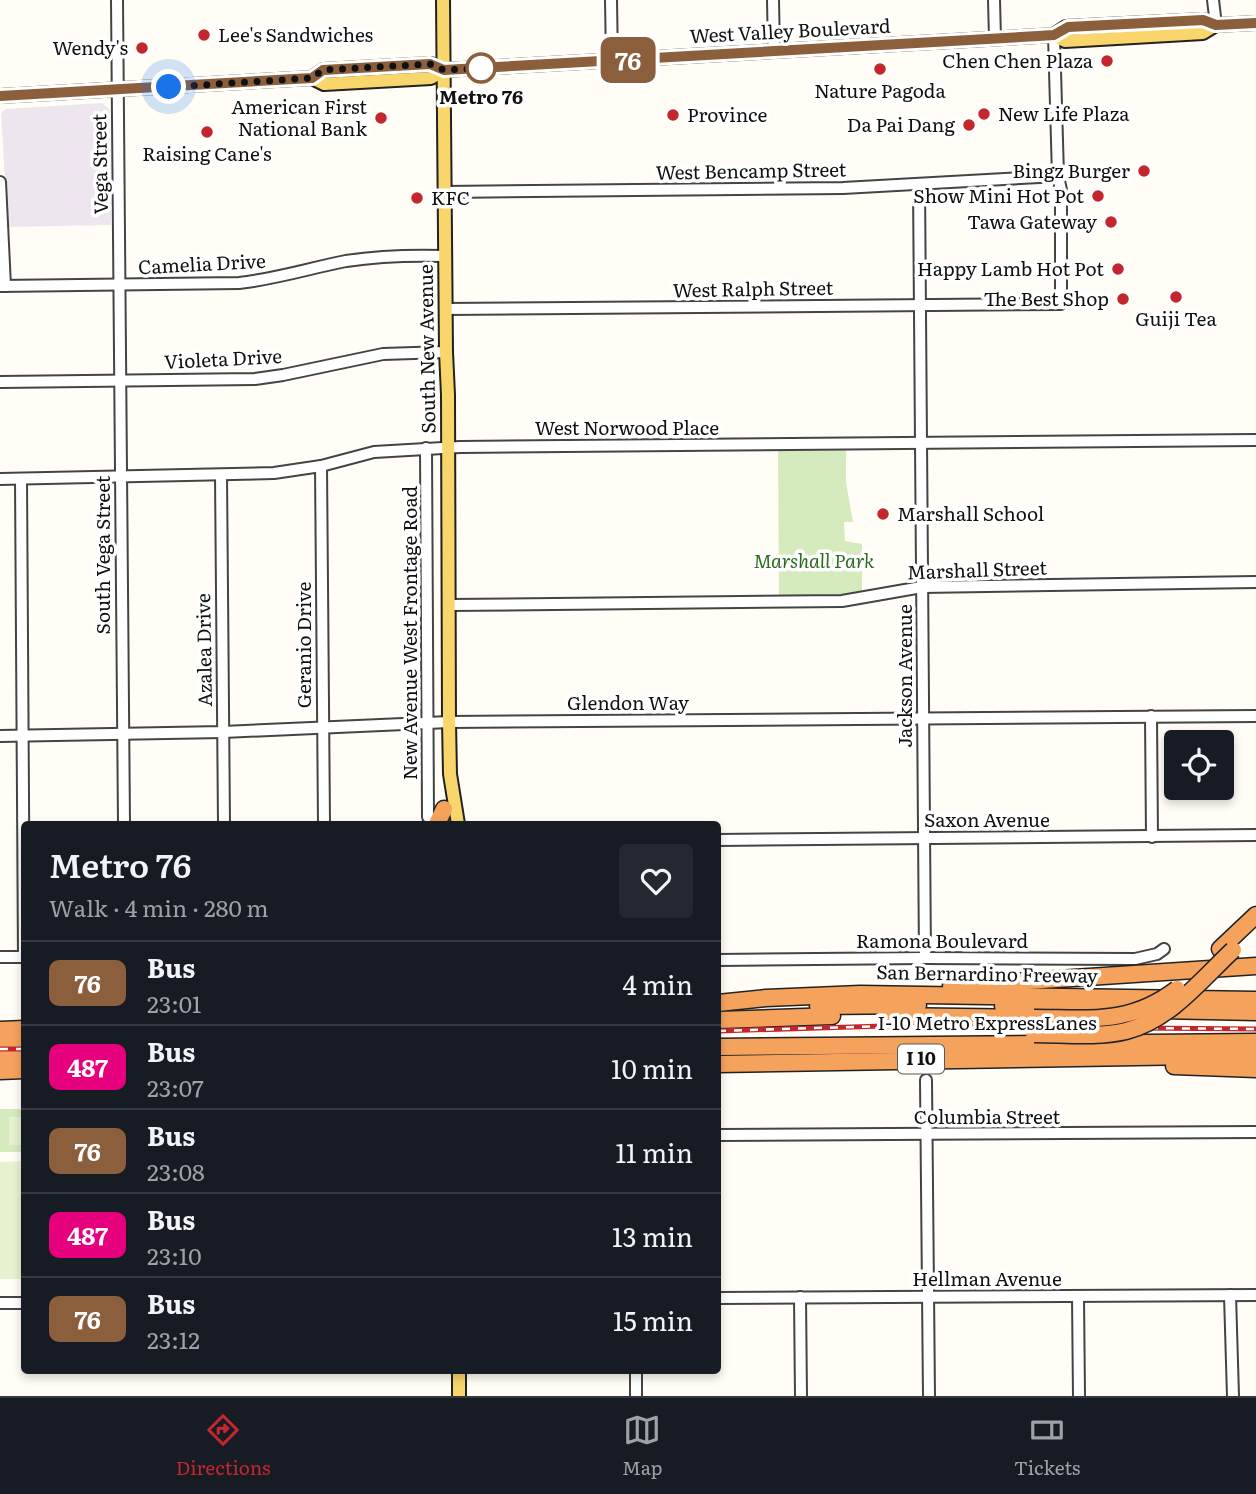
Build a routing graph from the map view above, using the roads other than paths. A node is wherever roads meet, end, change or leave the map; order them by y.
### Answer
1 (117, 0) edge
2 (443, 0) edge
3 (611, 0) edge
4 (773, 0) edge
5 (994, 0) edge
6 (1213, 0) edge
7 (1256, 23) edge
8 (1216, 25) junction
9 (1054, 35) junction
10 (996, 38) junction
11 (775, 51) junction
12 (612, 61) junction
13 (444, 70) junction
14 (117, 90) junction
15 (0, 96) edge
16 (1058, 176) junction
17 (0, 182) edge
18 (919, 184) junction
19 (445, 191) junction
20 (445, 256) junction
21 (118, 285) junction
22 (2, 286) edge
23 (921, 304) junction
24 (446, 309) junction
25 (446, 352) junction
26 (119, 380) junction
27 (0, 382) edge
28 (1256, 440) edge
29 (922, 443) junction
30 (426, 448) junction
31 (448, 448) junction
32 (321, 466) junction
33 (221, 475) junction
34 (120, 477) junction
35 (0, 479) edge
36 (21, 479) junction
37 (1256, 582) edge
38 (922, 587) junction
39 (449, 605) junction
40 (1151, 716) junction
41 (1256, 716) edge
42 (923, 718) junction
43 (449, 722) junction
44 (429, 724) junction
45 (323, 727) junction
46 (223, 732) junction
47 (122, 733) junction
48 (22, 735) junction
49 (0, 736) edge
50 (450, 774) junction
51 (439, 819) edge
52 (23, 821) edge
53 (124, 821) edge
54 (224, 821) edge
55 (324, 821) edge
56 (458, 821) edge
57 (1256, 835) edge
58 (1152, 836) junction
59 (924, 838) junction
60 (721, 840) edge
61 (1256, 915) edge
62 (1256, 928) edge
63 (1227, 949) junction
64 (1164, 950) dead end
65 (0, 957) edge
66 (21, 957) edge
67 (925, 958) junction
68 (721, 960) edge
69 (1256, 966) edge
70 (860, 994) junction
71 (721, 997) edge
72 (766, 998) junction
73 (1256, 1000) edge
74 (721, 1003) edge
75 (721, 1012) edge
76 (1256, 1012) edge
77 (721, 1020) edge
78 (1034, 1026) junction
79 (21, 1029) edge
80 (0, 1030) edge
81 (0, 1041) edge
82 (21, 1041) edge
83 (721, 1041) edge
84 (1256, 1042) edge
85 (721, 1047) edge
86 (1256, 1055) edge
87 (1124, 1057) junction
88 (0, 1058) edge
89 (21, 1058) edge
90 (721, 1064) edge
91 (1256, 1069) edge
92 (21, 1070) edge
93 (0, 1071) edge
94 (926, 1080) dead end
95 (1256, 1132) edge
96 (925, 1134) junction
97 (721, 1135) edge
98 (1230, 1295) junction
99 (1256, 1295) edge
100 (1078, 1296) junction
101 (800, 1297) junction
102 (928, 1297) junction
103 (721, 1298) edge
104 (0, 1303) edge
105 (21, 1303) edge
106 (459, 1374) edge
107 (636, 1374) edge
108 (459, 1396) edge
109 (636, 1396) edge
110 (801, 1396) edge
111 (929, 1396) edge
112 (1079, 1396) edge
113 (1233, 1396) edge

1 - 14 street, Vega Street
2 - 13 main road, South New Avenue
3 - 12 street
4 - 11 street
5 - 10 street
6 - 8 street
7 - 8 main road, West Valley Boulevard
8 - 9 main road, West Valley Boulevard
9 - 10 main road, West Valley Boulevard
9 - 16 street
10 - 11 main road, West Valley Boulevard
11 - 12 main road, West Valley Boulevard
12 - 13 main road, West Valley Boulevard
13 - 14 main road, West Valley Boulevard
13 - 19 main road, South New Avenue
14 - 15 main road, West Valley Boulevard
14 - 21 street, Vega Street
16 - 18 street, West Bencamp Street
16 - 23 street, West Ralph Street
17 - 22 street
18 - 19 street, West Bencamp Street
18 - 23 street, Jackson Avenue
19 - 20 main road, South New Avenue
20 - 21 street, Camelia Drive
20 - 24 main road, South New Avenue
21 - 22 street, Camelia Drive
21 - 26 street, South Vega Street
23 - 24 street, West Ralph Street
23 - 29 street, Jackson Avenue
24 - 25 main road, South New Avenue
25 - 26 street, Violeta Drive
25 - 31 main road, South New Avenue
26 - 27 street, Violeta Drive
26 - 34 street, South Vega Street
28 - 29 street, West Norwood Place
29 - 31 street, West Norwood Place
29 - 38 street, Jackson Avenue
30 - 31 street, West Norwood Place
30 - 32 street, West Norwood Place
30 - 44 street, New Avenue West Frontage Road
31 - 39 main road, South New Avenue
32 - 33 street, West Norwood Place
32 - 45 street, Geranio Drive
33 - 34 street, West Norwood Place
33 - 46 street, Azalea Drive
34 - 36 street, West Norwood Place
34 - 47 street, South Vega Street
35 - 36 street, West Norwood Place
36 - 48 street
37 - 38 street, Marshall Street
38 - 39 street, Marshall Street
38 - 42 street, Jackson Avenue
39 - 43 main road, South New Avenue
40 - 41 street, Glendon Way
40 - 42 street, Glendon Way
40 - 58 street
42 - 43 street, Glendon Way
42 - 59 street, Jackson Avenue
43 - 44 street, Glendon Way
43 - 50 main road
44 - 45 street, Glendon Way
44 - 51 street, New Avenue West Frontage Road
45 - 46 street, Glendon Way
45 - 55 street, Geranio Drive
46 - 47 street, Glendon Way
46 - 54 street, Azalea Drive
47 - 48 street, Glendon Way
47 - 53 street, South Vega Street
48 - 49 street, Glendon Way
48 - 52 street
50 - 51 main road
50 - 56 main road
57 - 58 street, Saxon Avenue
58 - 59 street, Saxon Avenue
59 - 60 street, Saxon Avenue
59 - 67 street, Jackson Avenue
61 - 63 highway
62 - 63 highway
63 - 78 highway, bridge
64 - 67 street, Ramona Boulevard
65 - 66 street
67 - 68 street, Ramona Boulevard
69 - 70 highway
70 - 72 highway, San Bernardino Freeway
70 - 73 highway, San Bernardino Freeway
71 - 72 highway
72 - 74 highway, San Bernardino Freeway
75 - 76 highway, I-10 Metro ExpressLanes
77 - 78 highway
78 - 83 highway
79 - 80 highway
81 - 82 highway
84 - 85 highway, I-10 Metro ExpressLanes
86 - 87 highway, I 10
87 - 90 highway, I 10
87 - 91 highway
88 - 89 highway
92 - 93 highway
94 - 96 street
95 - 96 street, Columbia Street
96 - 97 street, Columbia Street
96 - 102 street
98 - 99 street, Hellman Avenue
98 - 100 street, Hellman Avenue
98 - 113 street
100 - 102 street, Hellman Avenue
100 - 112 street
101 - 102 street, Hellman Avenue
101 - 103 street, Hellman Avenue
101 - 110 street
102 - 111 street
104 - 105 street
106 - 108 main road
107 - 109 street

